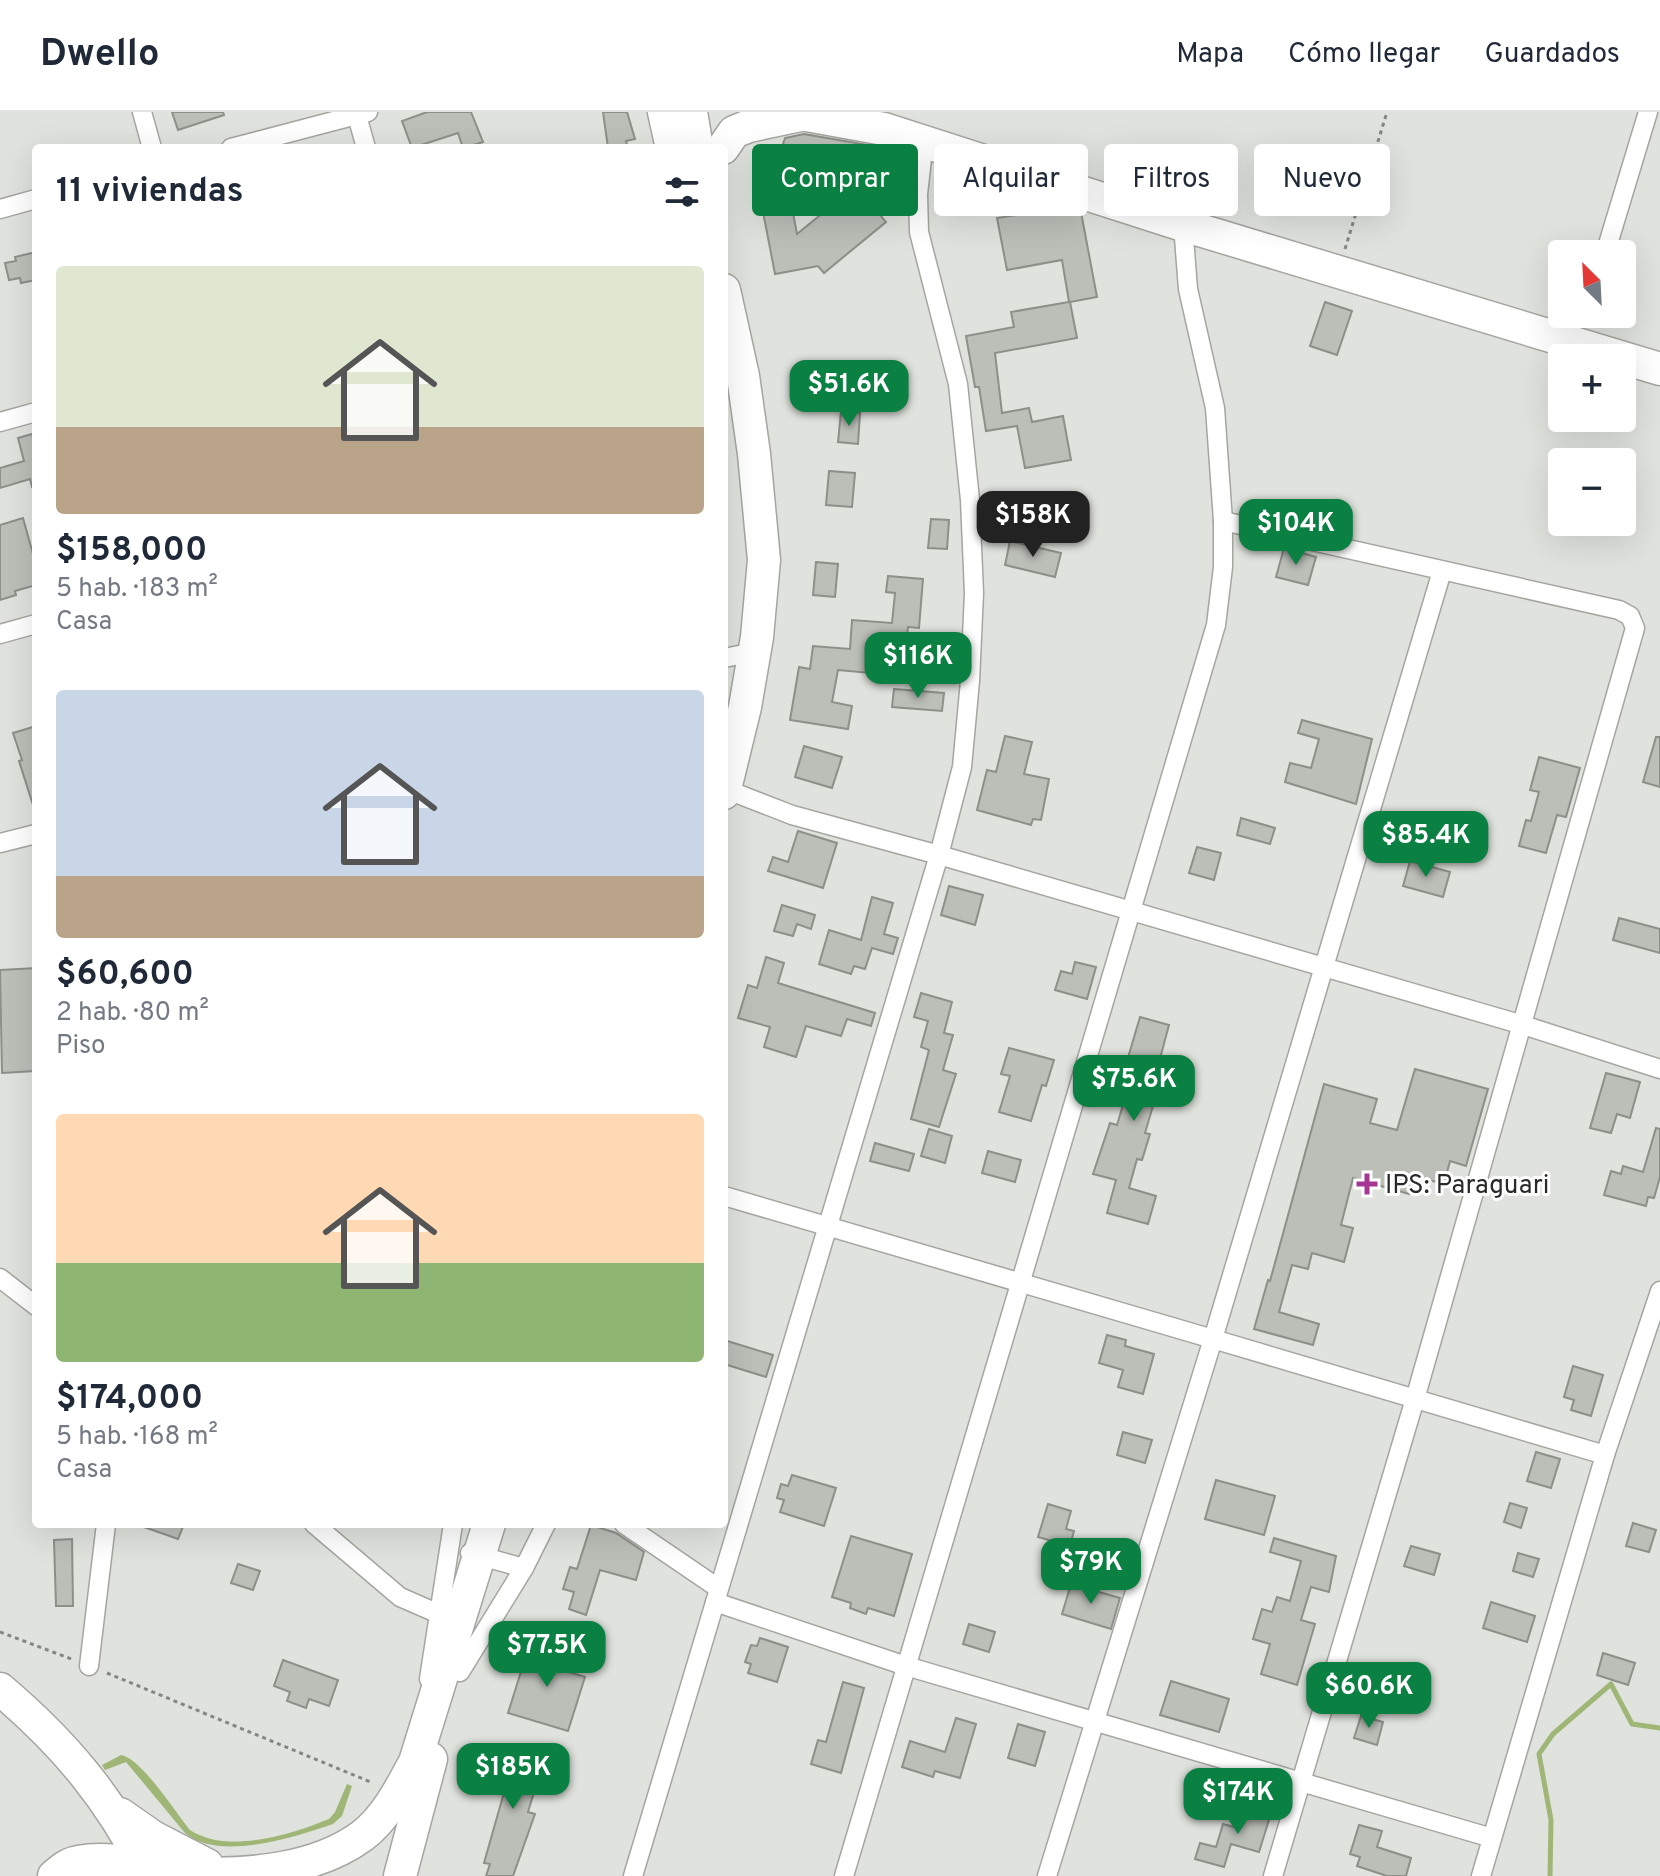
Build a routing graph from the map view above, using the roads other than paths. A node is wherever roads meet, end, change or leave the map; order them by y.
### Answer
1 (142, 112) edge
2 (664, 112) edge
3 (690, 112) edge
4 (841, 112) edge
5 (1648, 112) edge
6 (360, 113) edge
7 (798, 113) edge
8 (884, 129) junction
9 (924, 141) junction
10 (151, 144) edge
11 (246, 144) edge
12 (365, 144) edge
13 (671, 144) edge
14 (683, 144) edge
15 (696, 144) edge
16 (726, 144) edge
17 (32, 200) edge
18 (0, 209) edge
19 (1183, 225) junction
20 (1609, 240) edge
21 (728, 309) edge
22 (1660, 369) edge
23 (32, 413) edge
24 (0, 422) edge
25 (728, 429) edge
26 (1223, 521) junction
27 (1442, 571) junction
28 (32, 625) edge
29 (0, 634) edge
30 (731, 656) edge
31 (728, 730) edge
32 (728, 778) edge
33 (728, 792) edge
34 (32, 835) edge
35 (0, 843) edge
36 (939, 855) junction
37 (1131, 912) junction
38 (1325, 968) junction
39 (1523, 1025) junction
40 (1660, 1069) edge
41 (728, 1197) edge
42 (828, 1226) junction
43 (0, 1278) edge
44 (1021, 1282) junction
45 (1660, 1291) edge
46 (32, 1303) edge
47 (1213, 1339) junction
48 (1415, 1399) junction
49 (1605, 1455) junction
50 (106, 1528) edge
51 (319, 1528) edge
52 (452, 1528) edge
53 (490, 1528) edge
54 (504, 1528) edge
55 (541, 1528) edge
56 (629, 1528) edge
57 (448, 1548) junction
58 (500, 1561) junction
59 (716, 1595) junction
60 (439, 1614) junction
61 (89, 1666) road end
62 (906, 1666) junction
63 (0, 1689) edge
64 (430, 1713) junction
65 (1095, 1722) junction
66 (1301, 1782) junction
67 (105, 1801) junction
68 (1492, 1838) junction
69 (146, 1870) edge
70 (54, 1876) edge
71 (237, 1876) edge
72 (400, 1876) edge
73 (633, 1876) edge
74 (844, 1876) edge
75 (1047, 1876) edge
76 (1273, 1876) edge
77 (1481, 1876) edge

1 - 10 street
2 - 13 highway
3 - 14 highway
3 - 15 highway
4 - 8 highway
5 - 20 street
6 - 11 street
6 - 12 street
7 - 8 highway
7 - 16 highway
8 - 9 highway
9 - 19 highway
9 - 36 street
17 - 18 street
19 - 22 highway
19 - 26 street
21 - 32 highway
23 - 24 street
25 - 30 highway
26 - 27 street
26 - 37 street
27 - 38 street
27 - 39 street
28 - 29 street
30 - 31 highway
33 - 36 street
34 - 35 street
36 - 37 street
36 - 42 street
37 - 38 street
37 - 44 street
38 - 39 street
38 - 47 street
39 - 40 street
39 - 48 street
41 - 42 street
42 - 44 street
42 - 59 street
43 - 46 street
44 - 47 street
44 - 62 street
45 - 49 street
47 - 48 street
47 - 65 street
48 - 49 street
48 - 66 street
49 - 68 street
50 - 61 street
51 - 60 street
52 - 57 street
53 - 58 highway
54 - 58 highway
55 - 58 street
56 - 59 street
57 - 58 street
57 - 60 street
58 - 64 highway
58 - 72 highway
59 - 62 street
59 - 73 street
60 - 64 street
62 - 65 street
62 - 74 street
63 - 67 highway
64 - 71 highway
65 - 66 street
65 - 75 street
66 - 68 street
66 - 76 street
67 - 69 highway
67 - 71 highway
68 - 77 street
69 - 70 highway
69 - 71 highway

